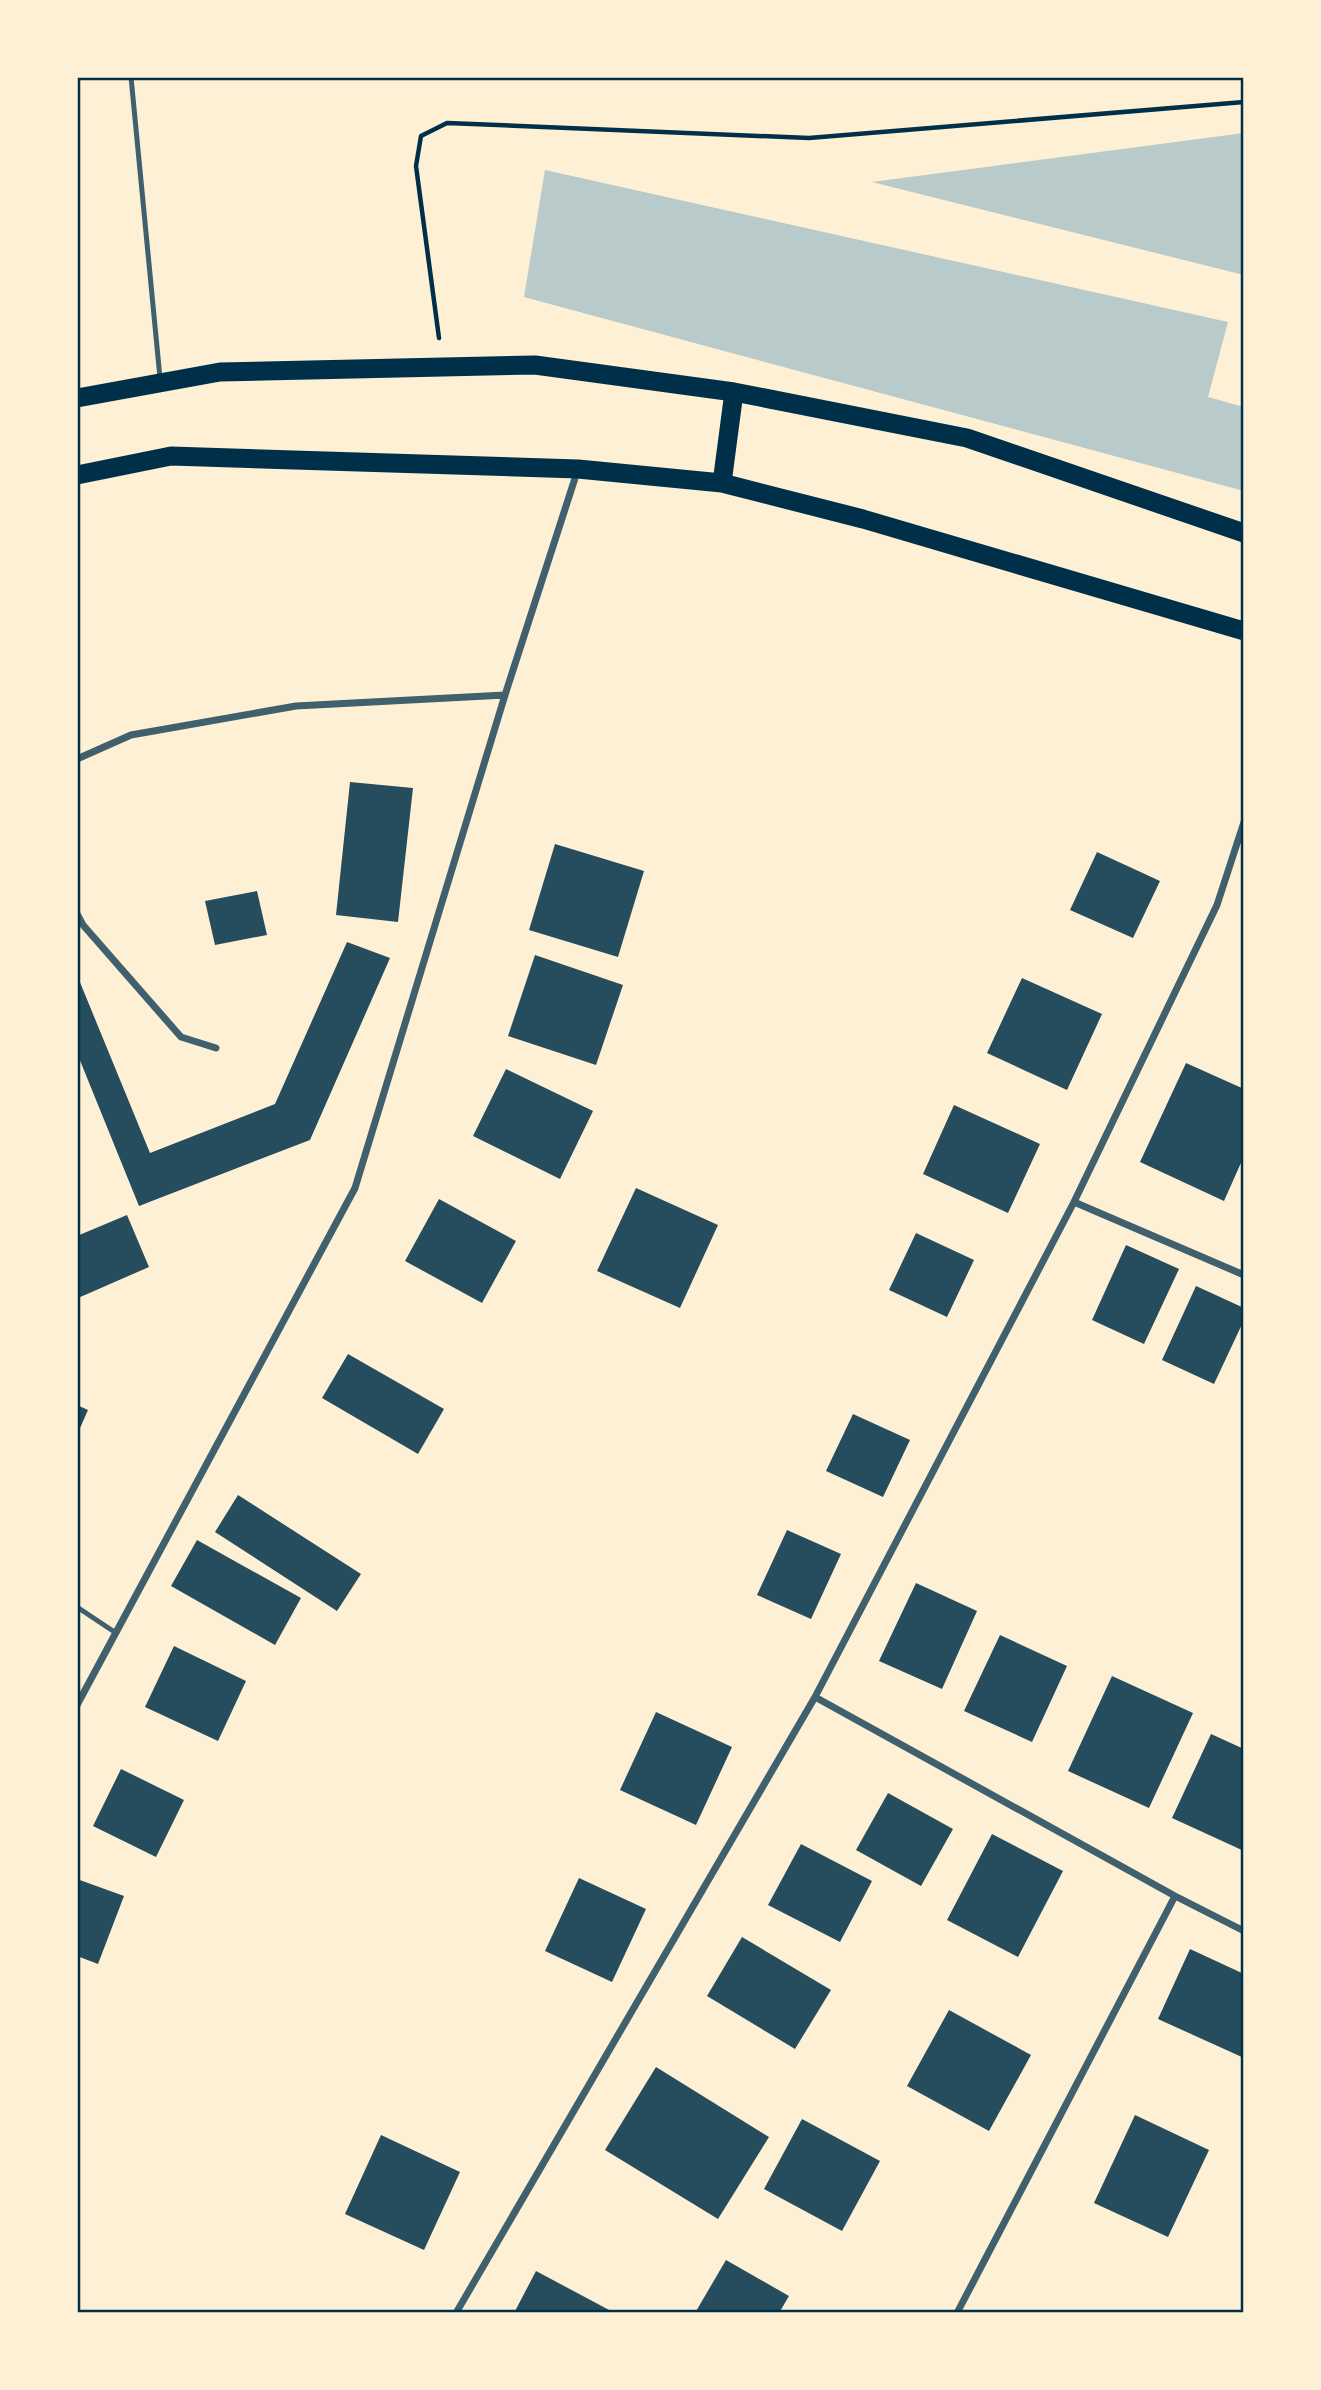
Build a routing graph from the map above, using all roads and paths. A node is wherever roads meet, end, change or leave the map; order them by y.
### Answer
1 (131, 77) edge
2 (1244, 102) edge
3 (444, 367) junction
4 (160, 381) junction
5 (734, 392) junction
6 (77, 398) edge
7 (578, 469) junction
8 (77, 475) edge
9 (722, 483) junction
10 (1244, 533) edge
11 (1244, 631) edge
12 (505, 695) junction
13 (77, 759) edge
14 (1244, 822) edge
15 (77, 914) edge
16 (216, 1048) dead end
17 (1074, 1202) junction
18 (1244, 1275) edge
19 (77, 1607) edge
20 (116, 1633) junction
21 (815, 1697) junction
22 (77, 1705) edge
23 (1175, 1896) junction
24 (1244, 1931) edge
25 (456, 2313) edge
26 (957, 2313) edge

1 - 4 lane
2 - 3 path
3 - 4 highway
3 - 5 highway
4 - 6 highway
5 - 9 highway
5 - 10 highway
7 - 8 highway
7 - 9 highway
7 - 12 street
9 - 11 highway
12 - 13 street
12 - 20 street
14 - 17 street
15 - 16 street
17 - 18 street
17 - 21 street
19 - 20 lane
20 - 22 street
21 - 23 street
21 - 25 street
23 - 24 street
23 - 26 street

